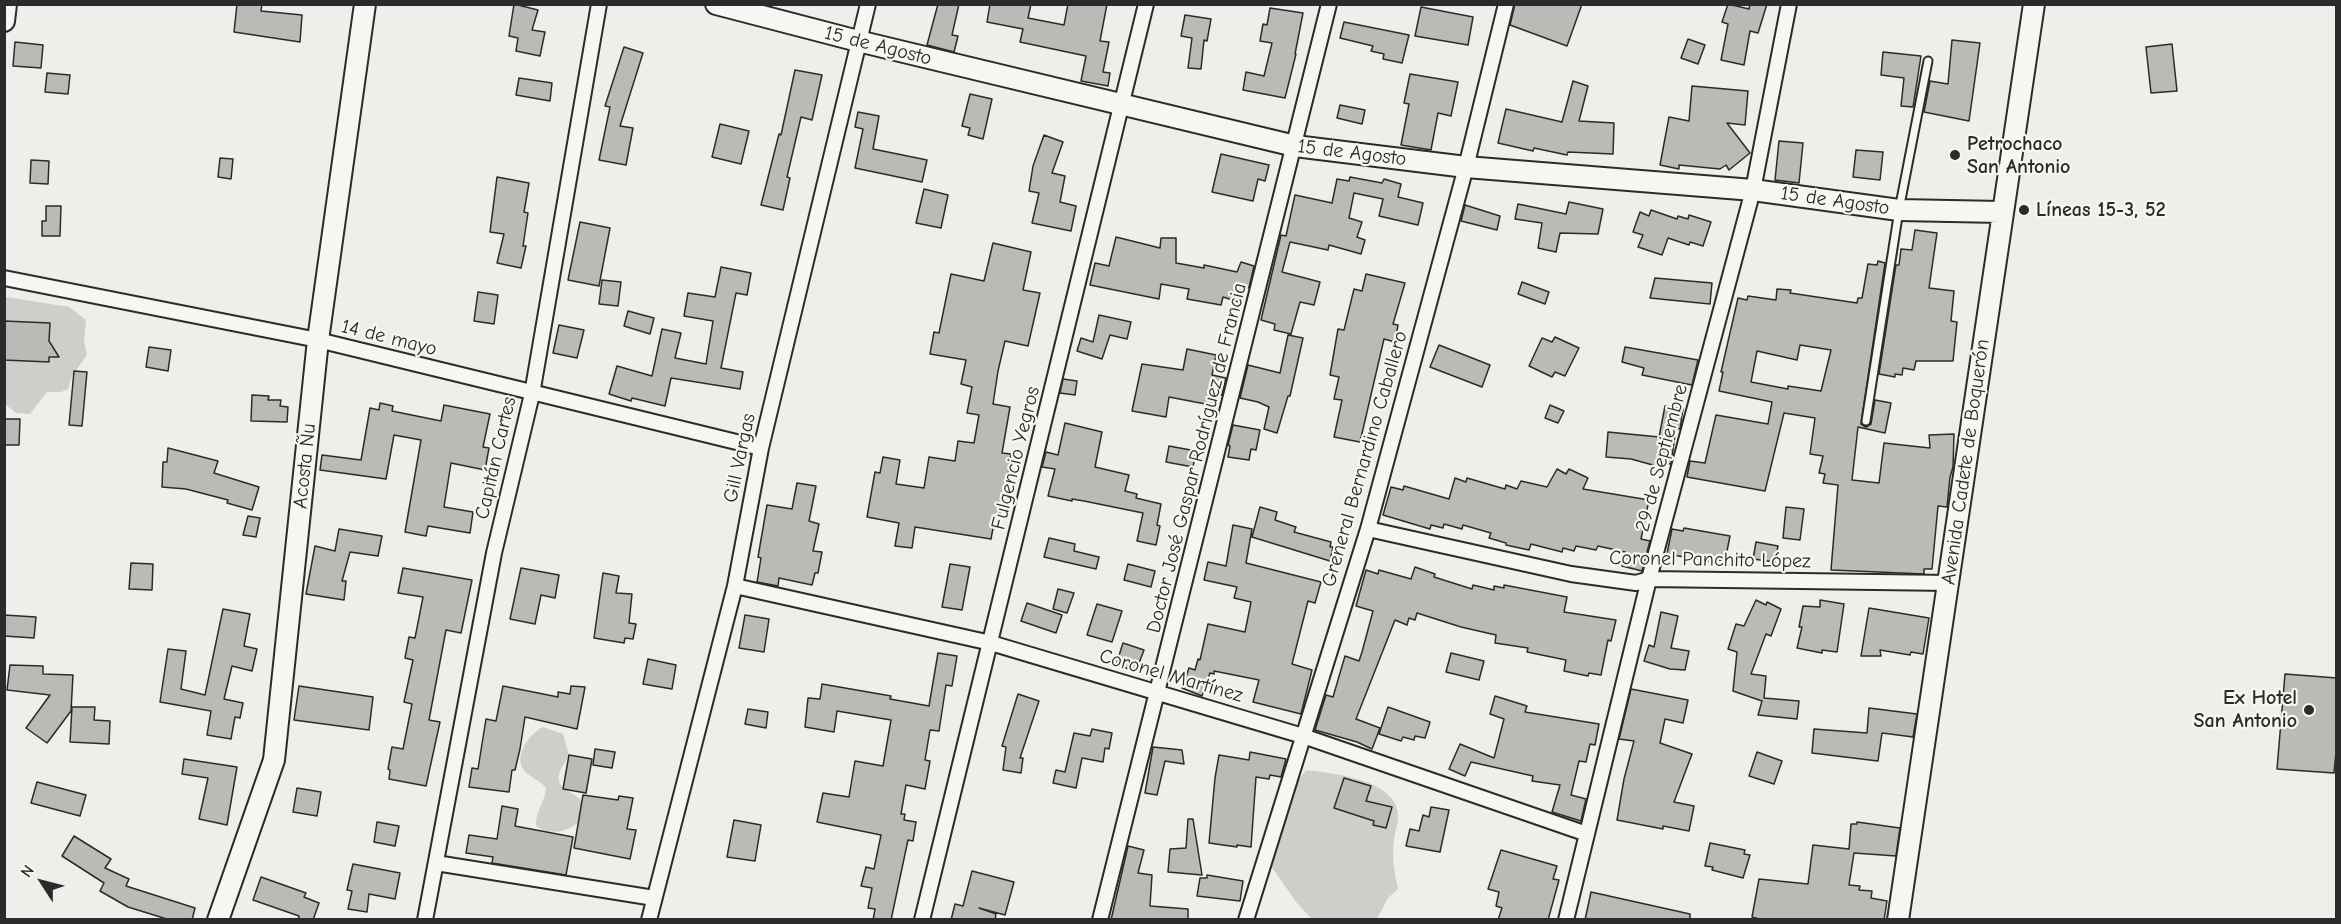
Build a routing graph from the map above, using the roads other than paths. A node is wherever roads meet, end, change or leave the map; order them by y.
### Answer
1 (6, 4) edge
2 (365, 4) edge
3 (599, 4) edge
4 (716, 4) edge
5 (868, 4) edge
6 (1146, 4) edge
7 (1329, 4) edge
8 (1506, 4) edge
9 (1789, 4) edge
10 (2034, 4) edge
11 (5, 22) edge
12 (858, 41) junction
13 (1928, 61) dead end
14 (1122, 103) junction
15 (1295, 146) junction
16 (1466, 167) junction
17 (1753, 190) junction
18 (1899, 210) junction
19 (2001, 212) junction
20 (4, 278) edge
21 (318, 340) junction
22 (532, 394) junction
23 (1866, 421) dead end
24 (761, 448) junction
25 (1368, 529) junction
26 (1649, 579) junction
27 (1950, 583) junction
28 (735, 586) junction
29 (991, 643) junction
30 (1158, 693) junction
31 (1303, 736) junction
32 (1587, 834) junction
33 (436, 864) junction
34 (654, 897) junction
35 (218, 920) edge
36 (424, 920) edge
37 (649, 920) edge
38 (922, 920) edge
39 (1100, 920) edge
40 (1246, 920) edge
41 (1566, 920) edge
42 (1898, 920) edge

1 - 11 street
2 - 21 street, Acosta Ñu
3 - 22 street, Capitán Cartes
4 - 12 street, 15 de Agosto
5 - 12 street, Gill Vargas
6 - 14 street, Fulgencio Yegros
7 - 15 street, Doctor José Gaspar Rodríguez de Francia
8 - 16 street, Greneral Bernardino Caballero
9 - 17 street, 29 de Septiembre
10 - 19 street, Avenida Cadete de Boquerón
12 - 14 street, 15 de Agosto
12 - 24 street, Gill Vargas
13 - 18 lane
14 - 15 street, 15 de Agosto
14 - 29 street, Fulgencio Yegros
15 - 16 street, 15 de Agosto
15 - 30 street, Doctor José Gaspar Rodríguez de Francia
16 - 17 street, 15 de Agosto
16 - 25 street, Greneral Bernardino Caballero
17 - 18 street, 15 de Agosto
17 - 26 street, 29 de Septiembre
18 - 19 street, 15 de Agosto
18 - 23 lane
19 - 27 street, Avenida Cadete de Boquerón
20 - 21 street, 14 de mayo
21 - 22 street, 14 de mayo
21 - 35 street, Acosta Ñu
22 - 24 street, 14 de mayo
22 - 33 street, Capitán Cartes
24 - 28 street, Gill Vargas
25 - 26 street, Coronel Panchito López
25 - 31 street, Greneral Bernardino Caballero
26 - 27 street, Coronel Panchito López
26 - 32 street, 29 de Septiembre
27 - 42 street, Avenida Cadete de Boquerón
28 - 29 street, Coronel Martínez
28 - 34 street, Gill Vargas
29 - 30 street, Coronel Martínez
29 - 38 street, Fulgencio Yegros
30 - 31 street, Coronel Martínez
30 - 39 street, Doctor José Gaspar Rodríguez de Francia
31 - 32 street, Coronel Martínez
31 - 40 street, Greneral Bernardino Caballero
32 - 41 street, 29 de Septiembre
33 - 34 street
33 - 36 street, Capitán Cartes
34 - 37 street, Gill Vargas

